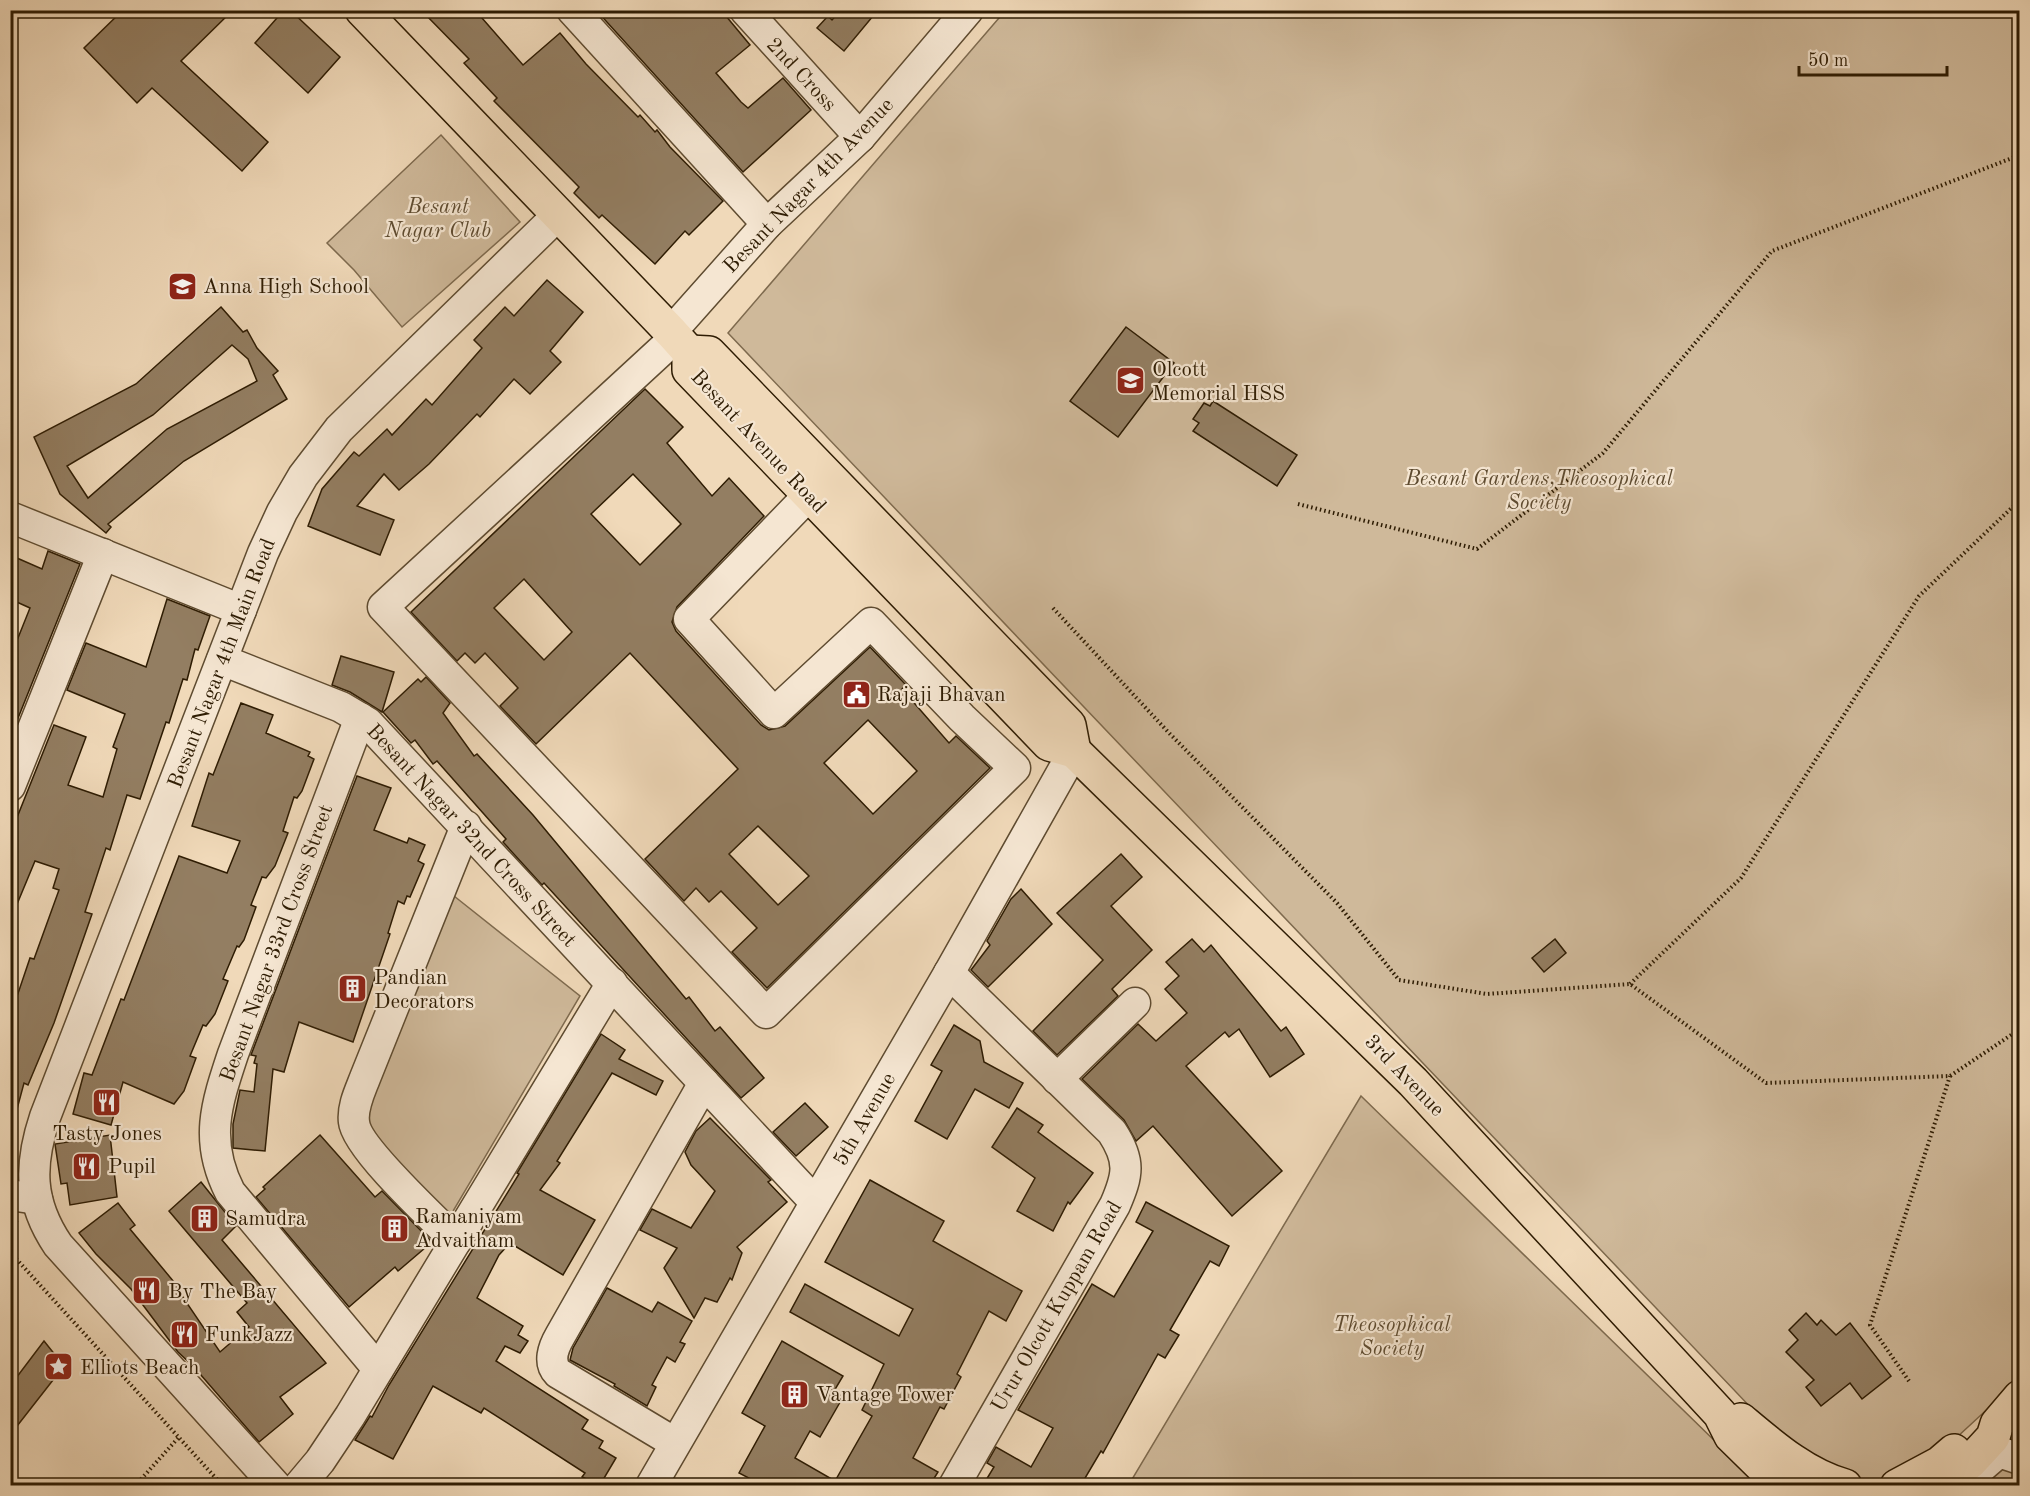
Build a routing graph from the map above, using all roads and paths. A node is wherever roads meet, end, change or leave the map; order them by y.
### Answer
1 (362, 10) edge
2 (572, 10) edge
3 (744, 10) edge
4 (968, 10) edge
5 (860, 137) junction
6 (2019, 155) edge
7 (559, 214) junction
8 (767, 224) junction
9 (678, 340) junction
10 (809, 495) junction
11 (2019, 500) edge
12 (1298, 504) dead end
13 (10, 517) edge
14 (103, 554) junction
15 (1053, 608) dead end
16 (241, 610) junction
17 (222, 660) junction
18 (360, 718) junction
19 (1074, 751) junction
20 (10, 786) edge
21 (466, 826) junction
22 (949, 973) junction
23 (612, 983) junction
24 (1629, 984) junction
25 (1135, 1003) dead end
26 (2019, 1029) edge
27 (1950, 1076) junction
28 (1057, 1079) junction
29 (704, 1083) junction
30 (18, 1158) edge
31 (24, 1197) edge
32 (815, 1202) junction
33 (456, 1241) junction
34 (10, 1252) edge
35 (43, 1289) junction
36 (38, 1293) dead end
37 (378, 1369) junction
38 (1909, 1381) dead end
39 (2019, 1397) edge
40 (1720, 1414) junction
41 (1997, 1424) junction
42 (179, 1437) junction
43 (675, 1443) junction
44 (2019, 1459) edge
45 (135, 1485) edge
46 (223, 1485) edge
47 (276, 1485) edge
48 (299, 1485) edge
49 (651, 1485) edge
50 (954, 1485) edge
51 (1782, 1485) edge
52 (1845, 1485) edge
53 (1897, 1485) edge
54 (1938, 1485) edge
55 (1958, 1485) edge

1 - 7 main road, Besant Avenue Road
2 - 8 street
3 - 5 street, 2nd Cross
4 - 5 street, Besant Nagar 4th Avenue
5 - 8 street, Besant Nagar 4th Avenue
6 - 12 path
7 - 9 main road, Besant Avenue Road
7 - 16 street, Besant Nagar 4th Main Road
8 - 9 street, Besant Nagar 4th Avenue
9 - 10 main road, Besant Avenue Road
9 - 10 street, Besant Nagar 4th Avenue
9 - 19 main road
10 - 19 main road, Besant Avenue Road
11 - 24 path
13 - 14 street
14 - 16 street
14 - 20 street
15 - 24 path
16 - 17 street, Besant Nagar 4th Main Road
17 - 18 street, Besant Nagar 32nd Cross Street
17 - 30 street, Besant Nagar 4th Main Road
18 - 21 street, Besant Nagar 32nd Cross Street
18 - 37 street, Besant Nagar 33rd Cross Street
19 - 22 street, 5th Avenue
19 - 40 main road, 3rd Avenue
21 - 23 street, Besant Nagar 32nd Cross Street
21 - 33 street
22 - 28 street, Urur Olcott Kuppam Road
22 - 32 street, 5th Avenue
23 - 29 street, Besant Nagar 32nd Cross Street
23 - 33 street
24 - 27 path
25 - 28 street
26 - 27 path
27 - 38 path
28 - 50 street, Urur Olcott Kuppam Road
29 - 32 street, Besant Nagar 32nd Cross Street
29 - 43 street
30 - 31 street, Besant Nagar 4th Main Road
31 - 47 street, Besant Nagar 4th Main Road
32 - 43 street, 5th Avenue
33 - 37 street
34 - 35 path
35 - 36 path
35 - 42 path
37 - 48 street
39 - 41 main road
40 - 51 main road
40 - 52 main road
41 - 53 main road
41 - 54 main road
42 - 45 path
42 - 46 path
43 - 49 street, 5th Avenue
44 - 55 street

